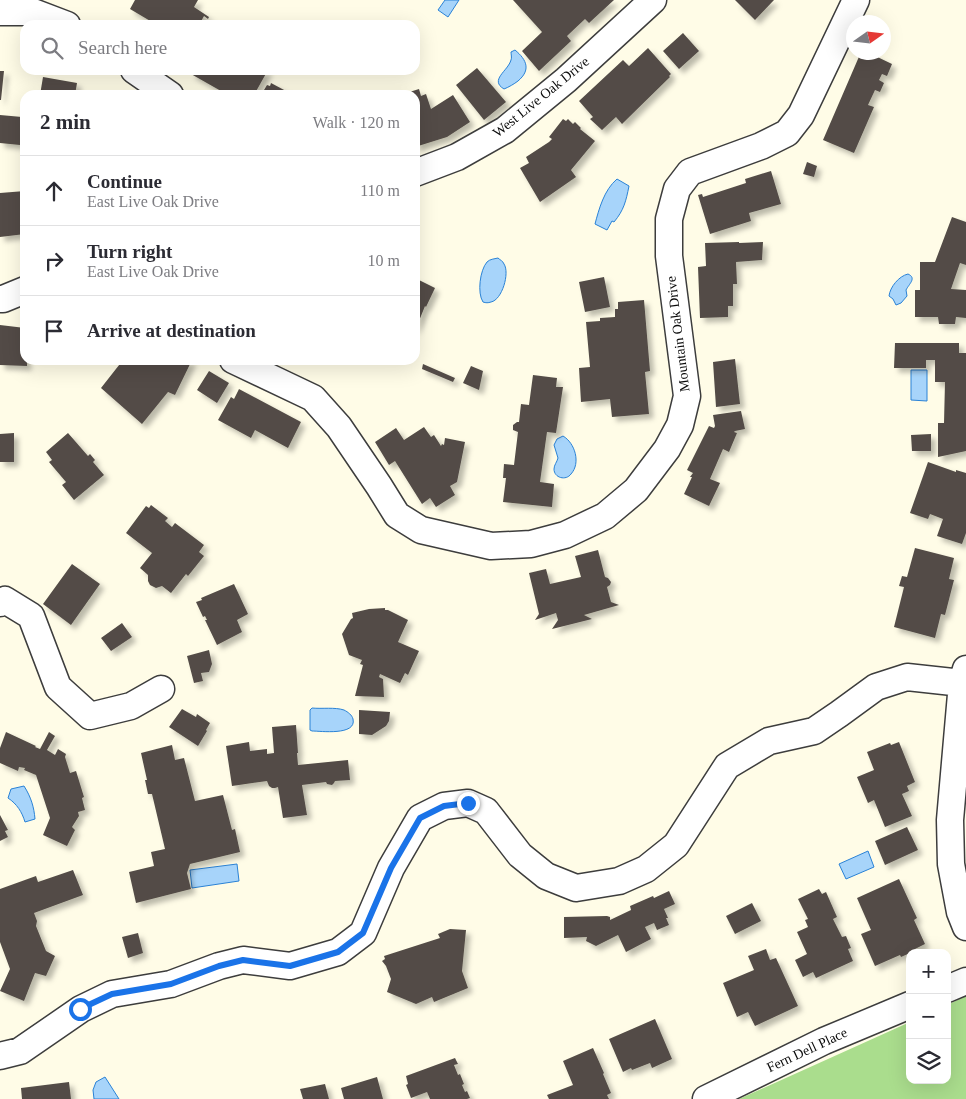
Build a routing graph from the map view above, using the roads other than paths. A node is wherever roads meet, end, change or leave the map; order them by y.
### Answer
1 (653, 0) edge
2 (856, 0) edge
3 (0, 12) edge
4 (54, 20) edge
5 (141, 75) edge
6 (163, 90) edge
7 (420, 171) edge
8 (20, 292) edge
9 (0, 299) edge
10 (244, 365) edge
11 (0, 603) edge
12 (964, 676) edge
13 (161, 689) dead end
14 (966, 927) edge
15 (966, 981) edge
16 (951, 987) edge
17 (906, 1007) edge
18 (0, 1056) edge
19 (706, 1099) edge

1 - 7 street, West Live Oak Drive
2 - 10 street, Mountain Oak Drive
3 - 4 street
5 - 6 street
8 - 9 street
11 - 13 street
12 - 14 street
12 - 18 street
15 - 16 street
17 - 19 street, Fern Dell Place

